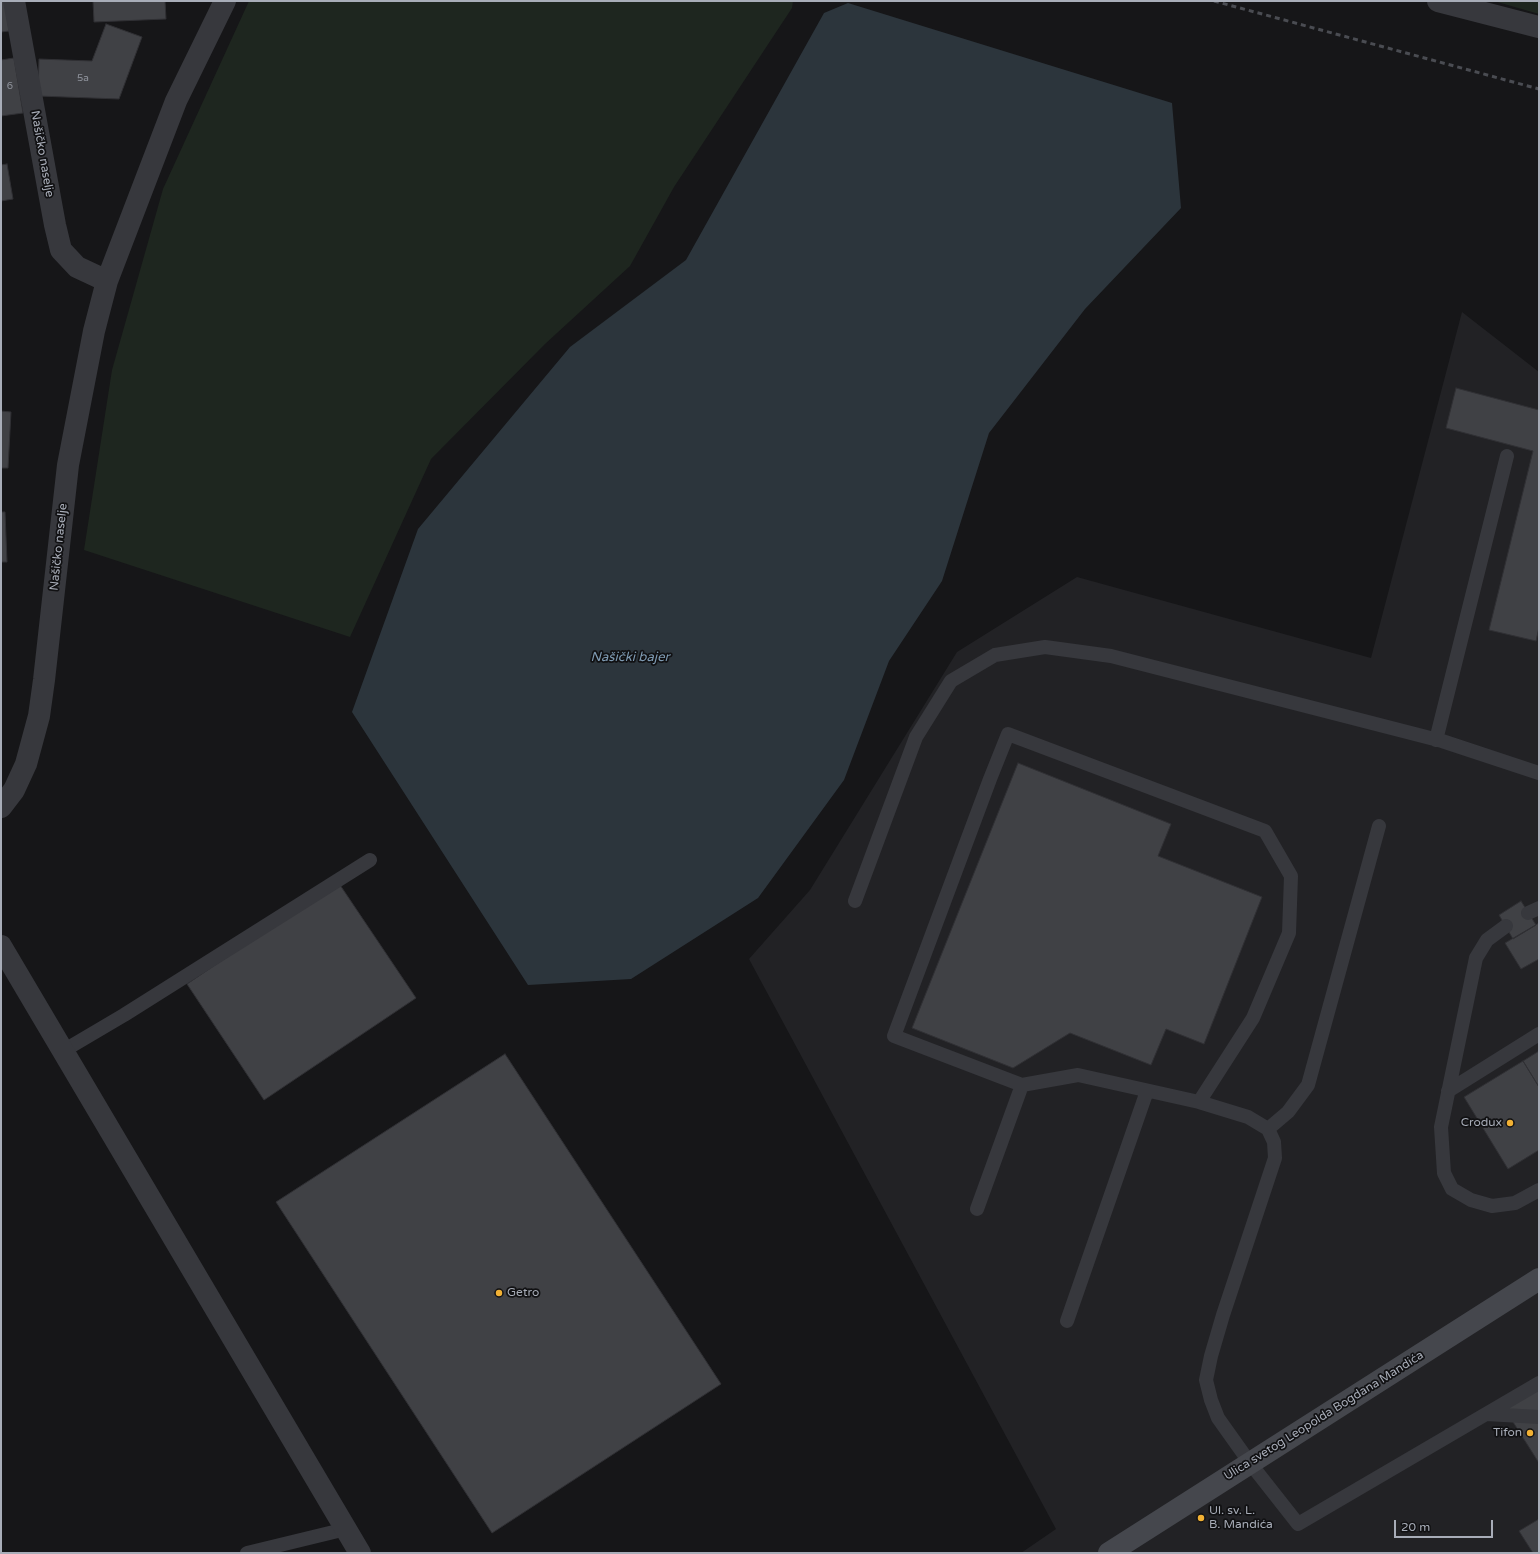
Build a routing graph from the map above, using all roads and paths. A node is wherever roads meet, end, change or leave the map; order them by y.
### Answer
1 (14, 1) edge
2 (225, 1) edge
3 (1438, 1) edge
4 (1539, 27) edge
5 (107, 281) junction
6 (1507, 456) dead end
7 (1436, 740) junction
8 (1539, 773) edge
9 (1, 806) edge
10 (1378, 826) dead end
11 (370, 860) dead end
12 (855, 901) dead end
13 (1506, 926) dead end
14 (1, 946) edge
15 (1539, 1034) edge
16 (63, 1051) junction
17 (1022, 1085) junction
18 (1147, 1091) junction
19 (1448, 1091) junction
20 (1199, 1102) junction
21 (1268, 1129) junction
22 (1539, 1190) edge
23 (977, 1210) dead end
24 (1539, 1279) edge
25 (1067, 1321) dead end
26 (1539, 1383) edge
27 (1486, 1414) junction
28 (1539, 1417) edge
29 (1250, 1463) junction
30 (346, 1529) junction
31 (247, 1553) edge
32 (360, 1553) edge
33 (1108, 1553) edge

1 - 5 street, Našičko naselje
2 - 5 street, Našičko naselje
3 - 4 street
5 - 9 street, Našičko naselje
6 - 7 lane
7 - 8 lane
7 - 12 lane
10 - 21 lane
11 - 16 lane
13 - 19 lane
14 - 16 street
15 - 19 lane
16 - 30 street
17 - 18 lane
17 - 20 lane
17 - 23 lane
18 - 20 lane
18 - 25 lane
19 - 22 lane
20 - 21 lane
21 - 29 lane
24 - 29 main road, Ulica svetog Leopolda Bogdana Mandića
26 - 27 lane
27 - 28 lane
27 - 29 lane
29 - 33 main road, Ulica svetog Leopolda Bogdana Mandića
30 - 31 lane
30 - 32 street

